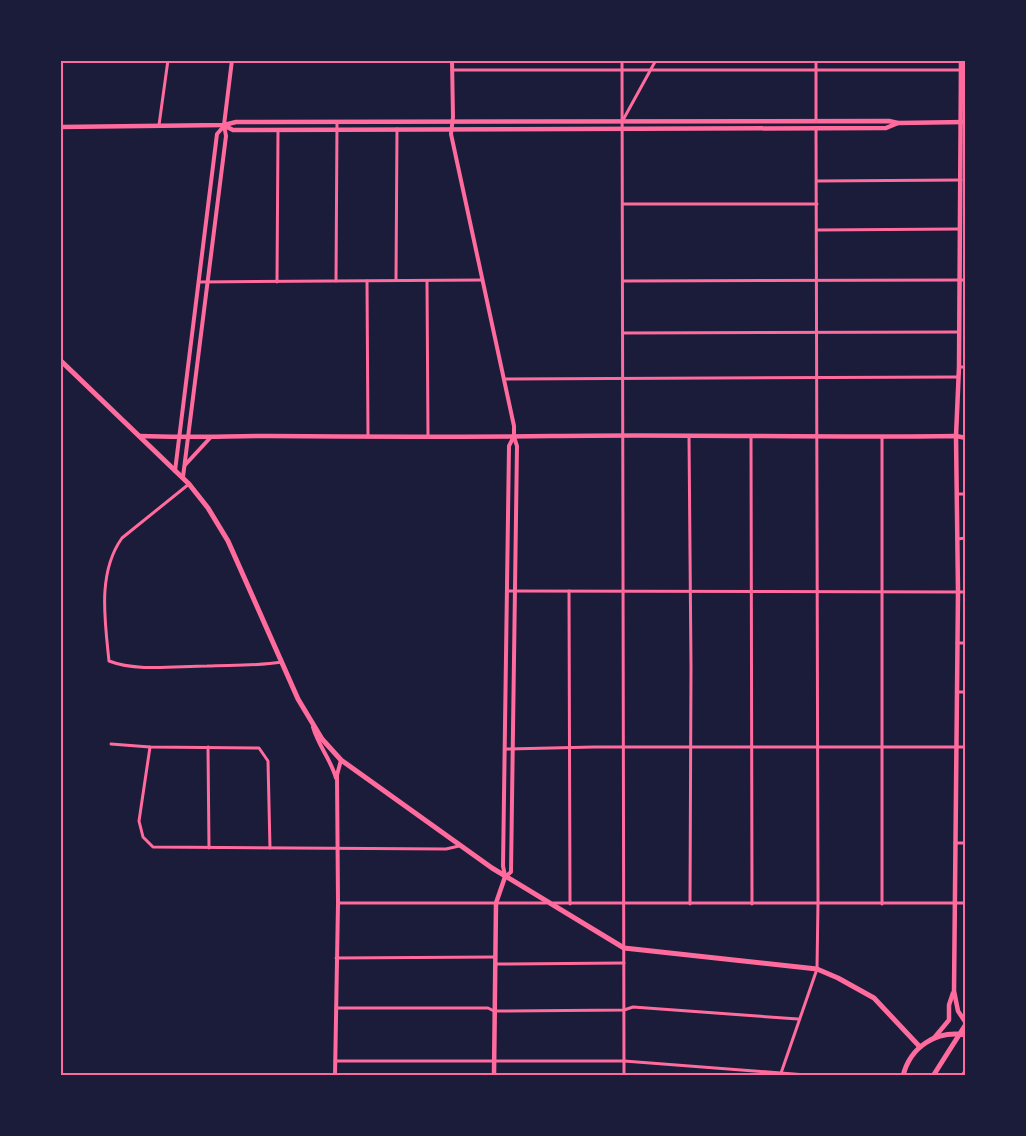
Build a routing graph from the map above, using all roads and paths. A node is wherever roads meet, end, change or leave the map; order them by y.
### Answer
1 (168, 60) edge
2 (232, 60) edge
3 (452, 60) edge
4 (622, 60) edge
5 (656, 60) edge
6 (816, 60) edge
7 (961, 60) edge
8 (452, 70) junction
9 (622, 70) junction
10 (650, 70) junction
11 (816, 70) junction
12 (961, 70) junction
13 (816, 121) junction
14 (336, 122) junction
15 (720, 122) junction
16 (964, 122) edge
17 (898, 123) junction
18 (622, 124) junction
19 (159, 125) junction
20 (224, 125) junction
21 (452, 125) junction
22 (60, 127) edge
23 (336, 128) junction
24 (720, 128) junction
25 (816, 128) junction
26 (278, 129) junction
27 (397, 129) junction
28 (961, 180) junction
29 (817, 181) junction
30 (963, 202) edge
31 (623, 204) junction
32 (817, 204) junction
33 (960, 229) junction
34 (817, 230) junction
35 (482, 280) junction
36 (817, 280) junction
37 (959, 280) junction
38 (966, 280) edge
39 (336, 281) junction
40 (367, 281) junction
41 (396, 281) junction
42 (427, 281) junction
43 (623, 281) junction
44 (199, 282) junction
45 (208, 282) junction
46 (277, 282) junction
47 (959, 332) junction
48 (623, 333) junction
49 (817, 333) junction
50 (60, 360) edge
51 (959, 367) junction
52 (966, 367) edge
53 (959, 377) junction
54 (623, 378) junction
55 (504, 379) junction
56 (818, 379) junction
57 (624, 435) junction
58 (816, 435) junction
59 (140, 436) junction
60 (180, 436) junction
61 (514, 436) junction
62 (689, 436) junction
63 (751, 436) junction
64 (956, 436) junction
65 (966, 436) edge
66 (368, 437) junction
67 (428, 437) junction
68 (882, 437) junction
69 (189, 438) junction
70 (210, 438) junction
71 (184, 466) junction
72 (175, 471) junction
73 (183, 478) junction
74 (189, 484) junction
75 (957, 494) junction
76 (966, 494) edge
77 (957, 538) junction
78 (966, 538) edge
79 (507, 591) junction
80 (569, 591) junction
81 (516, 592) junction
82 (623, 592) junction
83 (690, 592) junction
84 (751, 592) junction
85 (817, 592) junction
86 (883, 592) junction
87 (958, 592) junction
88 (966, 592) edge
89 (957, 643) junction
90 (966, 643) edge
91 (282, 662) junction
92 (957, 692) junction
93 (966, 692) edge
94 (312, 724) junction
95 (111, 744) dead end
96 (150, 747) junction
97 (208, 747) junction
98 (570, 747) junction
99 (624, 747) junction
100 (690, 747) junction
101 (752, 747) junction
102 (956, 747) junction
103 (966, 747) edge
104 (817, 748) junction
105 (882, 748) junction
106 (505, 749) junction
107 (513, 749) junction
108 (341, 760) junction
109 (337, 781) junction
110 (955, 843) junction
111 (966, 843) edge
112 (459, 846) junction
113 (209, 848) junction
114 (270, 848) junction
115 (337, 848) junction
116 (505, 877) junction
117 (818, 902) junction
118 (338, 903) junction
119 (496, 903) junction
120 (549, 903) junction
121 (625, 903) junction
122 (954, 903) junction
123 (966, 903) edge
124 (570, 904) junction
125 (690, 904) junction
126 (752, 904) junction
127 (882, 904) junction
128 (624, 948) junction
129 (495, 957) junction
130 (336, 958) junction
131 (624, 963) junction
132 (495, 964) junction
133 (817, 969) junction
134 (954, 991) junction
135 (336, 1008) junction
136 (624, 1010) junction
137 (494, 1011) junction
138 (798, 1019) junction
139 (966, 1024) edge
140 (958, 1034) junction
141 (966, 1035) edge
142 (934, 1038) junction
143 (920, 1047) junction
144 (335, 1061) junction
145 (494, 1062) junction
146 (624, 1062) junction
147 (966, 1071) edge
148 (780, 1074) edge
149 (335, 1076) edge
150 (494, 1076) edge
151 (624, 1076) edge
152 (819, 1076) edge
153 (903, 1076) edge
154 (933, 1076) edge
155 (963, 1076) edge

1 - 19 street
2 - 20 street
3 - 8 street
4 - 9 street
5 - 10 street
6 - 11 street
7 - 12 main road
8 - 9 street
8 - 21 street
9 - 10 street
9 - 18 street
10 - 11 street
10 - 18 street
11 - 12 street
11 - 13 street
12 - 16 main road
13 - 15 main road
13 - 17 main road
13 - 25 street
14 - 20 main road
14 - 21 main road
14 - 23 street
15 - 18 main road
15 - 24 main road
16 - 17 main road
16 - 28 main road
17 - 25 main road
18 - 21 main road
18 - 24 main road
18 - 31 street
19 - 20 main road
19 - 22 main road
20 - 26 main road
20 - 44 street
20 - 45 street
21 - 27 main road
21 - 35 street
23 - 26 main road
23 - 27 main road
23 - 39 street
24 - 25 main road
25 - 29 street
26 - 46 street
27 - 41 street
28 - 29 street
28 - 30 main road
29 - 32 street
30 - 33 main road
31 - 32 street
31 - 43 street
32 - 34 street
33 - 34 street
33 - 37 main road
34 - 36 street
35 - 42 street
35 - 55 street
36 - 37 street
36 - 43 street
36 - 49 street
37 - 38 street
37 - 47 main road
39 - 40 street
39 - 46 street
40 - 41 street
40 - 66 street
41 - 42 street
42 - 67 street
43 - 48 street
44 - 45 street
44 - 60 street
45 - 46 street
45 - 69 street
47 - 49 street
47 - 51 main road
48 - 49 street
48 - 54 street
49 - 56 street
50 - 59 main road
51 - 52 street
51 - 53 main road
53 - 56 street
53 - 64 main road
54 - 55 street
54 - 56 street
54 - 57 street
55 - 61 street
56 - 58 street
57 - 61 main road
57 - 62 main road
57 - 82 street
58 - 63 main road
58 - 68 main road
58 - 85 street
59 - 60 main road
59 - 72 main road
60 - 69 main road
60 - 72 street
61 - 67 main road
61 - 79 street
61 - 81 street
62 - 63 main road
62 - 83 street
63 - 84 street
64 - 65 main road
64 - 68 main road
64 - 75 main road
66 - 67 main road
66 - 70 main road
68 - 86 street
69 - 70 main road
69 - 71 street
70 - 71 street
71 - 73 street
72 - 73 main road
73 - 74 main road
74 - 91 main road
74 - 91 street
75 - 76 street
75 - 77 main road
77 - 78 street
77 - 87 main road
79 - 81 street
79 - 106 street
80 - 81 street
80 - 82 street
80 - 98 street
81 - 107 street
82 - 83 street
82 - 99 street
83 - 84 street
83 - 100 street
84 - 85 street
84 - 101 street
85 - 86 street
85 - 104 street
86 - 87 street
86 - 105 street
87 - 88 street
87 - 89 main road
89 - 90 street
89 - 92 main road
91 - 94 main road
92 - 93 street
92 - 102 main road
94 - 108 main road
94 - 109 street
95 - 96 street
96 - 97 street
96 - 113 street
97 - 113 street
97 - 114 street
98 - 99 street
98 - 107 street
98 - 124 street
99 - 100 street
99 - 121 street
100 - 101 street
100 - 125 street
101 - 104 street
101 - 126 street
102 - 103 street
102 - 105 street
102 - 110 main road
104 - 105 street
104 - 117 street
105 - 127 street
106 - 107 street
106 - 116 street
107 - 116 street
108 - 109 street
108 - 112 main road
109 - 115 street
110 - 111 street
110 - 122 main road
112 - 115 street
112 - 116 main road
113 - 114 street
114 - 115 street
115 - 118 street
116 - 119 main road
116 - 120 main road
117 - 126 street
117 - 127 street
117 - 133 street
118 - 119 street
118 - 130 street
119 - 120 street
119 - 129 main road
120 - 124 street
120 - 128 main road
121 - 124 street
121 - 125 street
121 - 128 street
122 - 123 street
122 - 127 street
122 - 134 main road
125 - 126 street
128 - 131 street
128 - 133 main road
129 - 130 street
129 - 132 main road
130 - 135 street
131 - 132 street
131 - 136 street
132 - 137 main road
133 - 138 street
133 - 143 main road
134 - 139 main road
134 - 142 main road
135 - 137 street
135 - 144 street
136 - 137 street
136 - 138 street
136 - 146 street
137 - 145 main road
138 - 148 street
139 - 140 main road
140 - 141 main road
140 - 142 main road
140 - 154 main road
142 - 143 main road
143 - 153 main road
144 - 145 street
144 - 149 street
145 - 146 street
145 - 150 main road
146 - 148 street
146 - 151 street
147 - 155 main road
148 - 152 street

